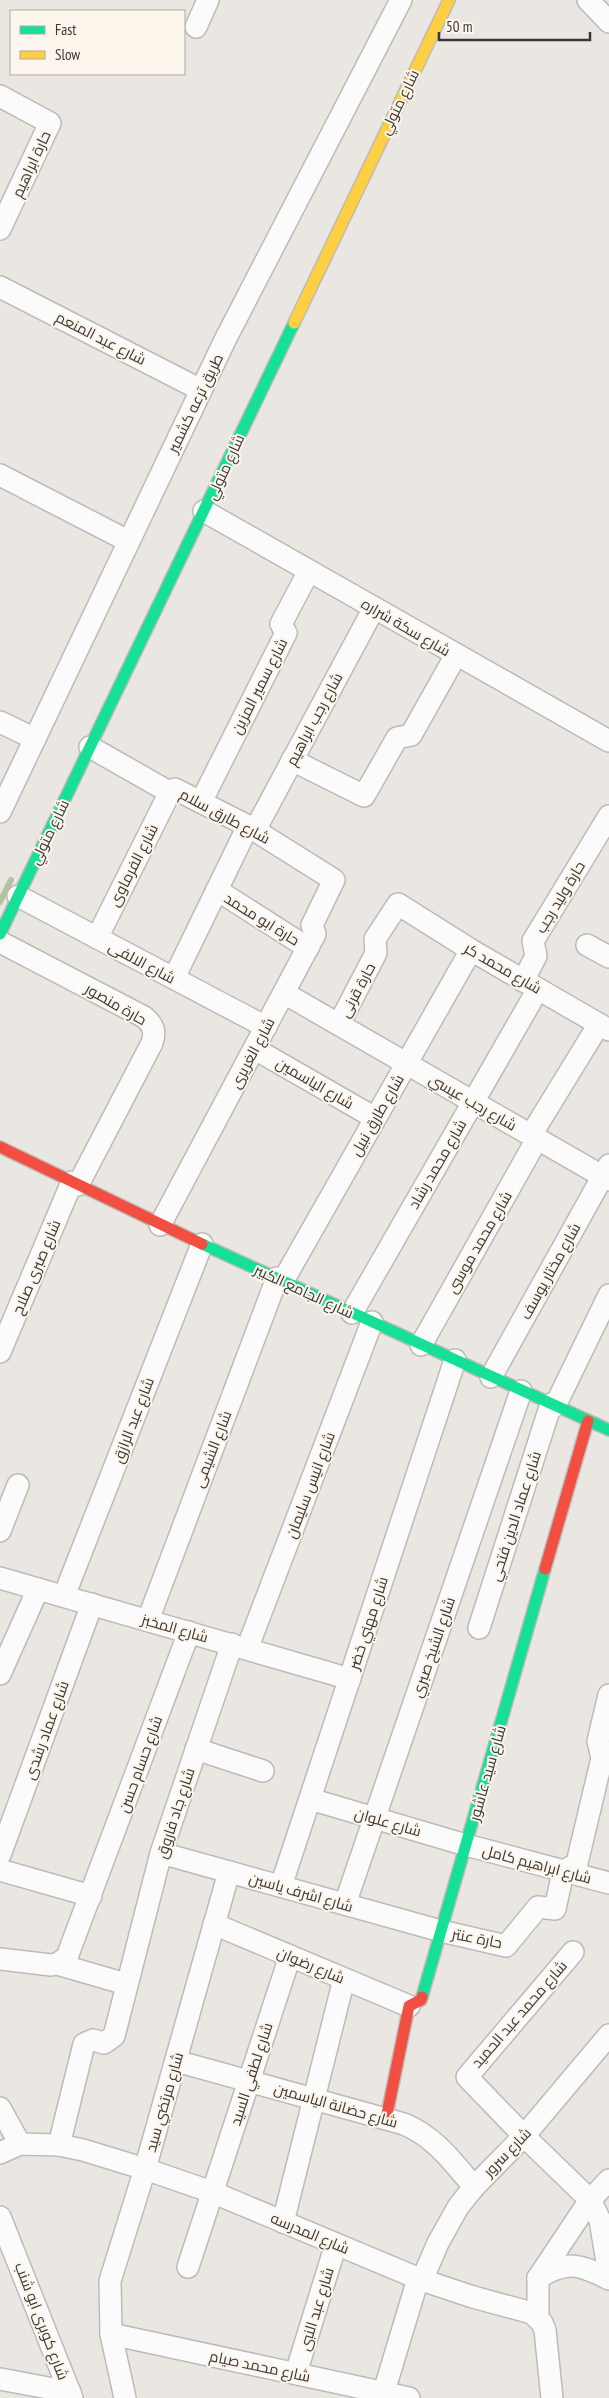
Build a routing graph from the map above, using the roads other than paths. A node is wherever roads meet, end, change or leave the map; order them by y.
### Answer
1 (208, 0) edge
2 (401, 0) edge
3 (449, 0) edge
4 (588, 0) edge
5 (609, 22) edge
6 (196, 27) dead end
7 (0, 96) edge
8 (0, 229) edge
9 (0, 287) edge
10 (202, 390) junction
11 (0, 475) edge
12 (204, 511) junction
13 (128, 540) junction
14 (309, 571) junction
15 (374, 608) junction
16 (456, 655) junction
17 (0, 722) edge
18 (35, 739) junction
19 (609, 741) edge
20 (90, 747) junction
21 (292, 760) junction
22 (170, 792) junction
23 (201, 802) junction
24 (0, 812) edge
25 (609, 816) edge
26 (251, 828) junction
27 (334, 880) joint
28 (217, 890) junction
29 (18, 896) junction
30 (398, 904) joint
31 (0, 934) edge
32 (96, 938) junction
33 (0, 942) edge
34 (587, 945) dead end
35 (308, 948) junction
36 (471, 950) junction
37 (609, 957) edge
38 (174, 978) junction
39 (530, 985) junction
40 (284, 993) junction
41 (339, 1024) junction
42 (266, 1027) junction
43 (604, 1027) edge
44 (255, 1049) junction
45 (406, 1063) junction
46 (472, 1102) junction
47 (375, 1118) junction
48 (534, 1137) junction
49 (0, 1147) edge
50 (607, 1174) edge
51 (75, 1183) junction
52 (160, 1225) junction
53 (202, 1244) junction
54 (280, 1280) junction
55 (609, 1295) edge
56 (352, 1313) junction
57 (372, 1322) junction
58 (421, 1344) junction
59 (0, 1352) edge
60 (455, 1360) junction
61 (491, 1377) junction
62 (521, 1391) junction
63 (553, 1405) junction
64 (588, 1421) junction
65 (609, 1430) edge
66 (18, 1484) dead end
67 (0, 1531) edge
68 (0, 1578) edge
69 (38, 1589) junction
70 (64, 1596) junction
71 (92, 1604) junction
72 (148, 1620) junction
73 (479, 1628) dead end
74 (189, 1632) junction
75 (240, 1646) junction
76 (0, 1674) edge
77 (350, 1679) junction
78 (609, 1695) edge
79 (196, 1749) junction
80 (263, 1771) dead end
81 (310, 1799) junction
82 (374, 1818) junction
83 (466, 1846) junction
84 (161, 1853) junction
85 (0, 1855) edge
86 (0, 1870) edge
87 (229, 1872) junction
88 (563, 1872) junction
89 (609, 1883) edge
90 (281, 1886) junction
91 (91, 1896) junction
92 (345, 1904) junction
93 (214, 1924) junction
94 (441, 1931) junction
95 (573, 1952) dead end
96 (290, 1956) junction
97 (0, 1959) edge
98 (57, 1964) junction
99 (344, 1979) junction
100 (126, 1984) junction
101 (409, 2006) junction
102 (609, 2035) edge
103 (176, 2061) junction
104 (249, 2081) junction
105 (314, 2099) junction
106 (0, 2108) edge
107 (386, 2120) junction
108 (524, 2136) junction
109 (20, 2144) junction
110 (59, 2145) junction
111 (0, 2153) edge
112 (146, 2169) junction
113 (609, 2180) edge
114 (474, 2187) junction
115 (212, 2192) junction
116 (590, 2200) junction
117 (0, 2217) edge
118 (283, 2222) junction
119 (336, 2244) junction
120 (188, 2267) dead end
121 (609, 2274) edge
122 (538, 2278) junction
123 (609, 2279) edge
124 (420, 2280) junction
125 (538, 2317) junction
126 (111, 2334) junction
127 (296, 2374) junction
128 (0, 2379) edge
129 (71, 2395) edge
130 (383, 2395) edge
131 (125, 2398) edge
132 (409, 2398) edge
133 (552, 2398) edge

1 - 6 street
2 - 10 street, طريق ترعه كشمير
3 - 12 street, شارع متولي
4 - 5 street
7 - 8 street, حارة ابراهيم
9 - 10 street, شارع عبد المنعم
10 - 13 street, طريق ترعه كشمير
11 - 13 street
12 - 14 street, شارع سكة شراره
12 - 20 street, شارع متولي
13 - 18 street, طريق ترعه كشمير
14 - 15 street, شارع سكة شراره
14 - 23 street, شارع سمير المزين
15 - 16 street, شارع سكة شراره
15 - 21 street, شارع رجب ابراهيم
16 - 19 street, شارع سكة شراره
16 - 21 street
17 - 18 street
18 - 24 street, طريق ترعه كشمير
20 - 22 street, شارع طارق سلام
20 - 29 street, شارع متولي
21 - 26 street, شارع رجب ابراهيم
22 - 23 street, شارع طارق سلام
22 - 32 street, شارع الفرماوى
23 - 26 street, شارع طارق سلام
25 - 39 street, حارة وليد رجب
26 - 27 street, شارع طارق سلام
26 - 28 street, شارع رجب ابراهيم
27 - 35 street, شارع الغريرى
28 - 35 street, حارة ابو محمد
28 - 38 street, شارع رجب ابراهيم
29 - 31 street, شارع متولي
29 - 32 street, شارع الالفى
30 - 36 street, شارع محمد كر
30 - 41 street, حارة قرنى
32 - 38 street, شارع الالفى
33 - 51 street, حارة منصور
34 - 37 street
35 - 40 street, شارع الغريرى
36 - 39 street, شارع محمد كر
36 - 45 street, شارع طارق نبيل
38 - 42 street, شارع الالفى
39 - 43 street, شارع محمد كر
39 - 46 street, شارع محمد رشاد
40 - 41 street, شارع رجب عيسي
40 - 42 street, شارع الغريرى
41 - 45 street, شارع رجب عيسي
42 - 44 street, شارع الغريرى
43 - 48 street, شارع محمد موسى
44 - 47 street, شارع الياسمين
44 - 52 street, شارع الغريرى
45 - 46 street, شارع رجب عيسي
45 - 47 street, شارع طارق نبيل
46 - 48 street, شارع رجب عيسي
46 - 56 street, شارع محمد رشاد
47 - 54 street, شارع طارق نبيل
48 - 50 street, شارع رجب عيسي
48 - 58 street, شارع محمد موسى
49 - 51 street, شارع الجامع الكبير
50 - 61 street, شارع مختار يوسف
51 - 52 street, شارع الجامع الكبير
51 - 59 street, شارع صبرى صلاح
52 - 53 street, شارع الجامع الكبير
53 - 54 street, شارع الجامع الكبير
53 - 70 street, شارع عبد الرازق
54 - 56 street, شارع الجامع الكبير
54 - 72 street, شارع الشيمى
55 - 63 street, شارع عماد الدين فتحي
56 - 57 street, شارع الجامع الكبير
57 - 58 street, شارع الجامع الكبير
57 - 75 street, شارع انيس سليمان
58 - 60 street, شارع الجامع الكبير
60 - 61 street, شارع الجامع الكبير
60 - 77 street, شارع مهني خضر
61 - 62 street, شارع الجامع الكبير
62 - 63 street, شارع الجامع الكبير
62 - 82 street, شارع الشيخ صبري
63 - 64 street, شارع الجامع الكبير
63 - 73 street, شارع عماد الدين فتحي
64 - 65 street, شارع الجامع الكبير
64 - 83 street, شارع سيد عاشور
66 - 67 street
68 - 69 street, شارع المخبز
69 - 70 street, شارع المخبز
69 - 76 street
70 - 71 street, شارع المخبز
71 - 72 street, شارع المخبز
71 - 85 street, شارع عماد رشدى
72 - 74 street, شارع المخبز
74 - 75 street, شارع المخبز
74 - 91 street, شارع حسام حسن
75 - 77 street, شارع المخبز
75 - 79 street, شارع جاد فاروق
77 - 81 street, شارع مهني خضر
78 - 88 street
79 - 80 street
79 - 84 street, شارع جاد فاروق
81 - 82 street, شارع علوان
81 - 90 street, شارع مهني خضر
82 - 83 street, شارع علوان
82 - 92 street, شارع الشيخ صبري
83 - 88 street, شارع ابراهيم كامل
83 - 94 street, شارع سيد عاشور
84 - 87 street, شارع اشرف ياسين
84 - 100 street, شارع جاد فاروق
86 - 91 street
87 - 90 street, شارع اشرف ياسين
87 - 93 street, شارع مرتضي سيد
88 - 89 street, شارع ابراهيم كامل
88 - 94 street, حارة عنتر
90 - 92 street, شارع اشرف ياسين
91 - 98 street, شارع حسام حسن
92 - 94 street, شارع اشرف ياسين
93 - 96 street, شارع رضوان
93 - 103 street, شارع مرتضي سيد
94 - 101 street, شارع سيد عاشور
95 - 108 street, شارع محمد عبد الحميد
96 - 99 street, شارع رضوان
96 - 104 street, شارع لطفي السيد
97 - 98 street
98 - 100 street
99 - 101 street, شارع رضوان
99 - 105 street
100 - 110 street
101 - 107 street
102 - 108 street, شارع سرور
103 - 104 street, شارع حضانة الياسمين
103 - 112 street, شارع مرتضي سيد
104 - 105 street, شارع حضانة الياسمين
104 - 115 street, شارع لطفي السيد
105 - 107 street, شارع حضانة الياسمين
105 - 118 street
106 - 109 street
107 - 114 street, شارع حضانة الياسمين
108 - 114 street, شارع سرور
108 - 116 street
109 - 110 street, شارع المدرسه
109 - 111 street, شارع المدرسه
110 - 112 street, شارع المدرسه
112 - 115 street, شارع المدرسه
112 - 126 street, شارع مرتضي سيد
113 - 116 street
114 - 124 street, شارع سرور
115 - 118 street, شارع المدرسه
115 - 120 street, شارع لطفي السيد
116 - 121 street
116 - 122 street
117 - 129 street, شارع كوبرى ابو شنب
118 - 119 street, شارع المدرسه
119 - 124 street, شارع المدرسه
119 - 127 street, شارع عبد النبى
122 - 123 street
122 - 125 street
124 - 125 street, شارع المدرسه
124 - 130 street, شارع سرور
125 - 133 street
126 - 127 street, شارع محمد صيام
126 - 131 street, شارع مرتضي سيد
127 - 130 street, شارع محمد صيام
128 - 129 street
130 - 132 street, شارع محمد صيام

